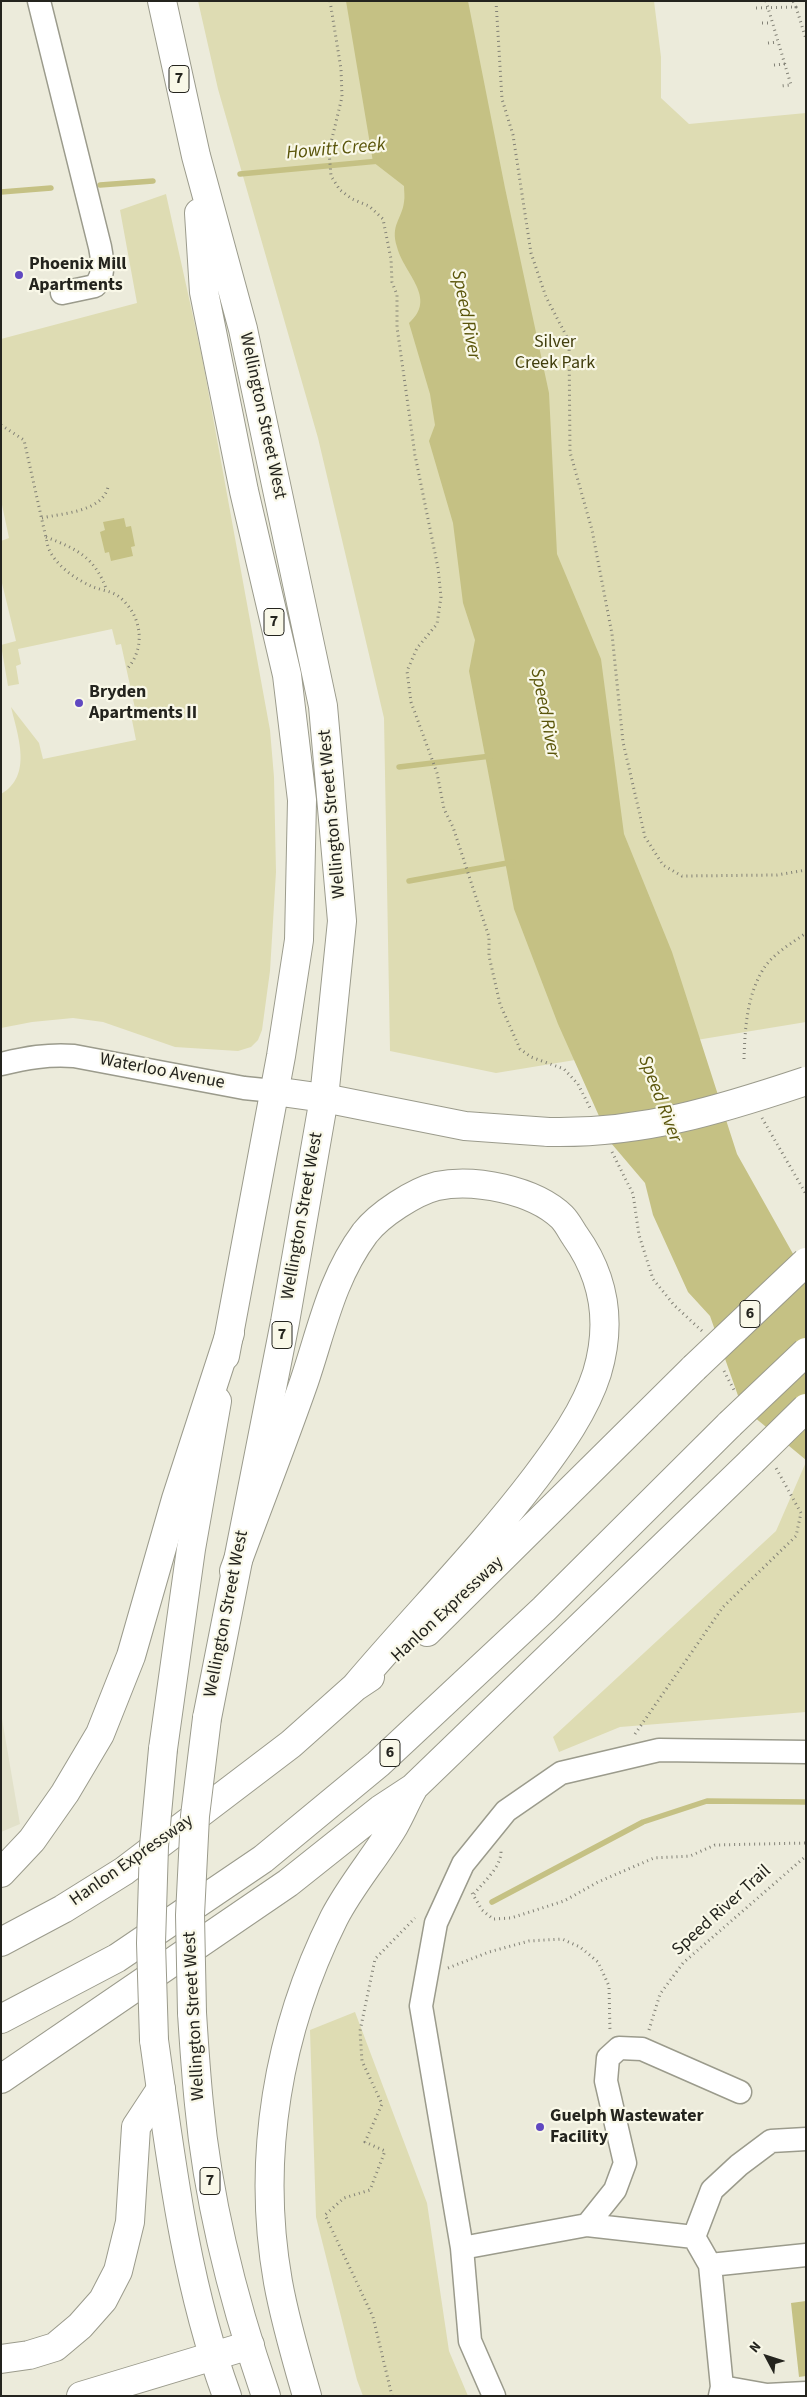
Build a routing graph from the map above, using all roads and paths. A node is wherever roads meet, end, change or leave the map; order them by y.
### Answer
1 (39, 1) edge
2 (162, 1) edge
3 (330, 1) edge
4 (496, 1) edge
5 (766, 1) edge
6 (794, 1) edge
7 (768, 6) junction
8 (756, 8) dead end
9 (796, 8) junction
10 (800, 22) junction
11 (806, 22) edge
12 (762, 23) dead end
13 (772, 23) junction
14 (806, 39) edge
15 (778, 42) junction
16 (768, 43) dead end
17 (784, 64) junction
18 (774, 65) dead end
19 (781, 86) dead end
20 (196, 156) junction
21 (62, 293) dead end
22 (1, 425) edge
23 (108, 487) dead end
24 (42, 518) junction
25 (46, 537) junction
26 (107, 591) junction
27 (126, 670) dead end
28 (806, 870) edge
29 (806, 933) edge
30 (744, 1059) dead end
31 (1, 1064) edge
32 (806, 1081) edge
33 (274, 1091) junction
34 (324, 1098) junction
35 (591, 1110) dead end
36 (761, 1115) dead end
37 (609, 1146) dead end
38 (806, 1194) edge
39 (806, 1262) edge
40 (230, 1333) junction
41 (705, 1336) dead end
42 (806, 1352) edge
43 (723, 1370) dead end
44 (737, 1395) dead end
45 (806, 1408) edge
46 (763, 1462) junction
47 (234, 1572) junction
48 (354, 1687) junction
49 (806, 1752) edge
50 (618, 1760) junction
51 (414, 1788) junction
52 (806, 1843) edge
53 (806, 1856) edge
54 (1, 1873) edge
55 (456, 1879) junction
56 (446, 1901) junction
57 (1, 1942) edge
58 (426, 1976) junction
59 (1, 2019) edge
60 (642, 2049) junction
61 (616, 2050) junction
62 (1, 2079) edge
63 (161, 2089) junction
64 (740, 2092) dead end
65 (806, 2138) edge
66 (588, 2225) junction
67 (694, 2237) junction
68 (462, 2248) junction
69 (806, 2255) edge
70 (710, 2265) junction
71 (250, 2345) junction
72 (212, 2356) junction
73 (1, 2359) edge
74 (721, 2392) edge
75 (806, 2393) edge
76 (81, 2396) edge
77 (227, 2396) edge
78 (266, 2396) edge
79 (307, 2396) edge
80 (392, 2396) edge
81 (494, 2396) edge

1 - 21 street
2 - 20 main road, Wellington Street West / 7
3 - 35 path
4 - 28 path
5 - 7 path
6 - 9 path
7 - 8 path
7 - 9 path
7 - 13 path
9 - 10 path
10 - 11 path
10 - 14 path
12 - 13 path
13 - 15 path
15 - 16 path
15 - 17 path
17 - 18 path
17 - 19 path
20 - 33 main road, Wellington Street West / 7
20 - 34 main road, Wellington Street West / 7
22 - 24 path
23 - 24 path
24 - 25 path
25 - 26 path
25 - 26 path
26 - 27 path
29 - 30 path
31 - 33 street, Waterloo Avenue
32 - 34 main road, Waterloo Avenue, bridge
33 - 34 main road, Waterloo Avenue
33 - 40 main road, Wellington Street West / 7
34 - 47 main road, Wellington Street West / 7
36 - 38 path
37 - 41 path
39 - 48 main road, Hanlon Expressway / 6, bridge
40 - 54 main road
40 - 63 main road, Wellington Street West / 7, bridge
42 - 59 main road, 6, bridge
43 - 44 path
45 - 46 main road, bridge
46 - 50 path
46 - 51 main road
47 - 48 main road
47 - 71 main road, Wellington Street West / 7, bridge
48 - 57 main road, Hanlon Expressway / 6
49 - 50 street
50 - 55 street
51 - 62 main road
51 - 79 main road
52 - 55 path, Speed River Trail
53 - 60 path, Speed River Trail
55 - 56 street
56 - 58 street
56 - 80 path
58 - 61 path
58 - 68 street
60 - 61 street
60 - 64 street
61 - 66 street
63 - 72 main road, Wellington Street West / 7
63 - 73 main road
65 - 67 street
66 - 67 street
66 - 68 street
67 - 70 street
68 - 81 street
69 - 70 street
70 - 74 street
71 - 72 main road
71 - 78 main road, Wellington Street West
72 - 76 main road
72 - 77 main road, Wellington Street West
74 - 75 street

